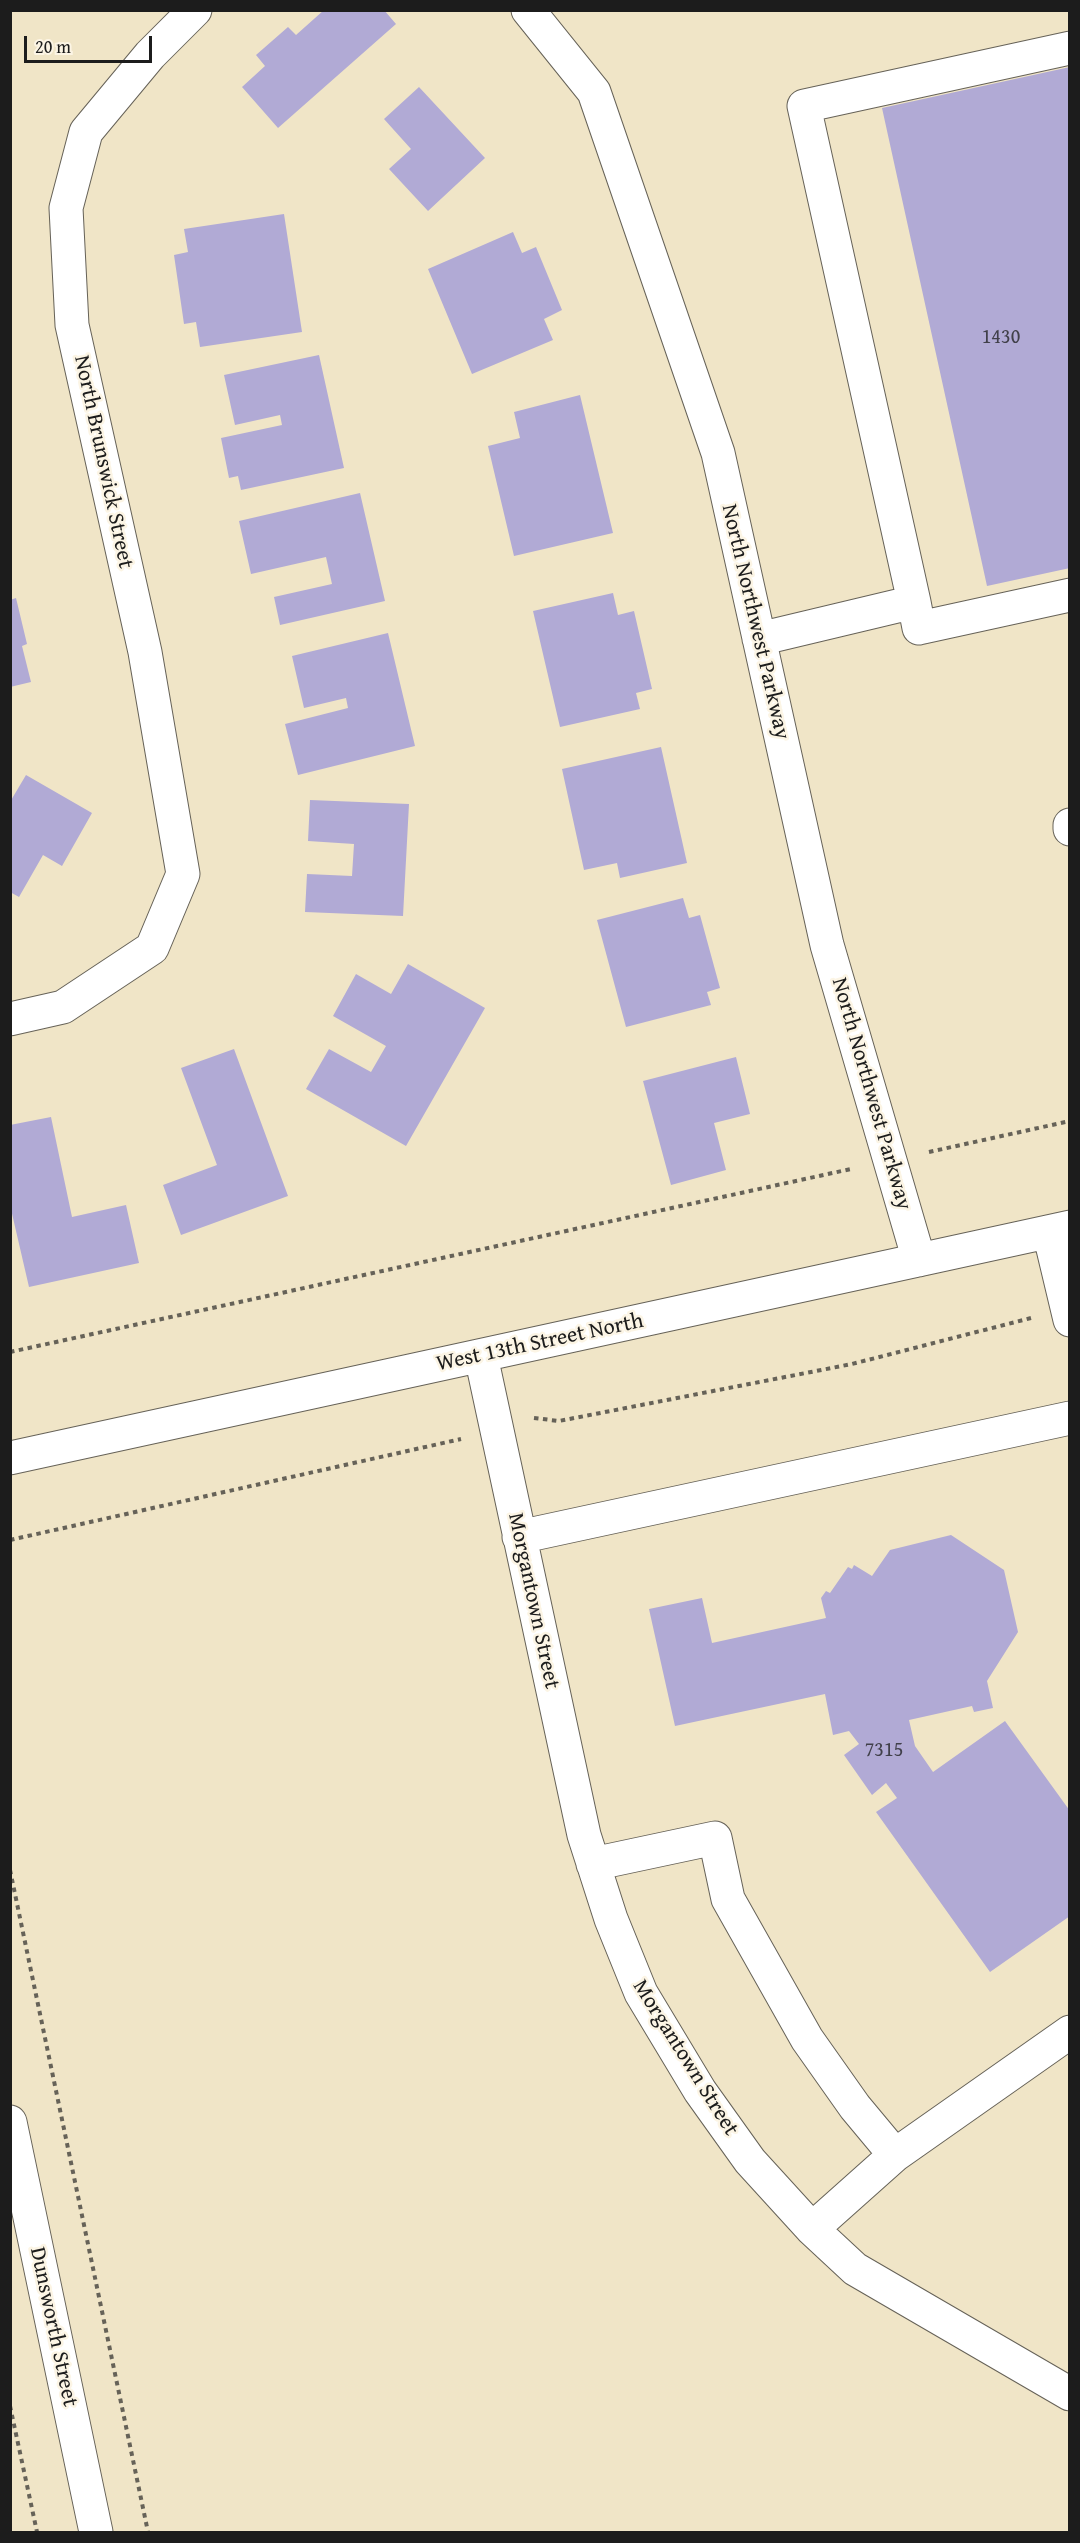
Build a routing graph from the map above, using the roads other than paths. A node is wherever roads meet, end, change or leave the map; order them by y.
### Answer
1 (195, 10) edge
2 (528, 10) edge
3 (1070, 48) edge
4 (1070, 595) edge
5 (914, 602) junction
6 (759, 639) junction
7 (10, 1019) edge
8 (1059, 1230) edge
9 (919, 1260) junction
10 (1068, 1315) edge
11 (481, 1356) junction
12 (1070, 1418) edge
13 (10, 1458) edge
14 (519, 1537) junction
15 (593, 1864) junction
16 (1070, 2032) edge
17 (10, 2122) edge
18 (895, 2155) junction
19 (812, 2229) junction
20 (1070, 2394) edge
21 (96, 2532) edge

1 - 7 street, North Brunswick Street
2 - 6 street, North Northwest Parkway
3 - 5 street
4 - 5 street
5 - 6 street
6 - 9 street, North Northwest Parkway
8 - 9 street, West 13th Street North
8 - 10 street
9 - 11 street, West 13th Street North
11 - 13 street, West 13th Street North
11 - 14 street, Morgantown Street
12 - 14 street
14 - 15 street, Morgantown Street
15 - 18 street
15 - 19 street, Morgantown Street
16 - 18 street
17 - 21 street, Dunsworth Street
18 - 19 street
19 - 20 street, Morgantown Street

